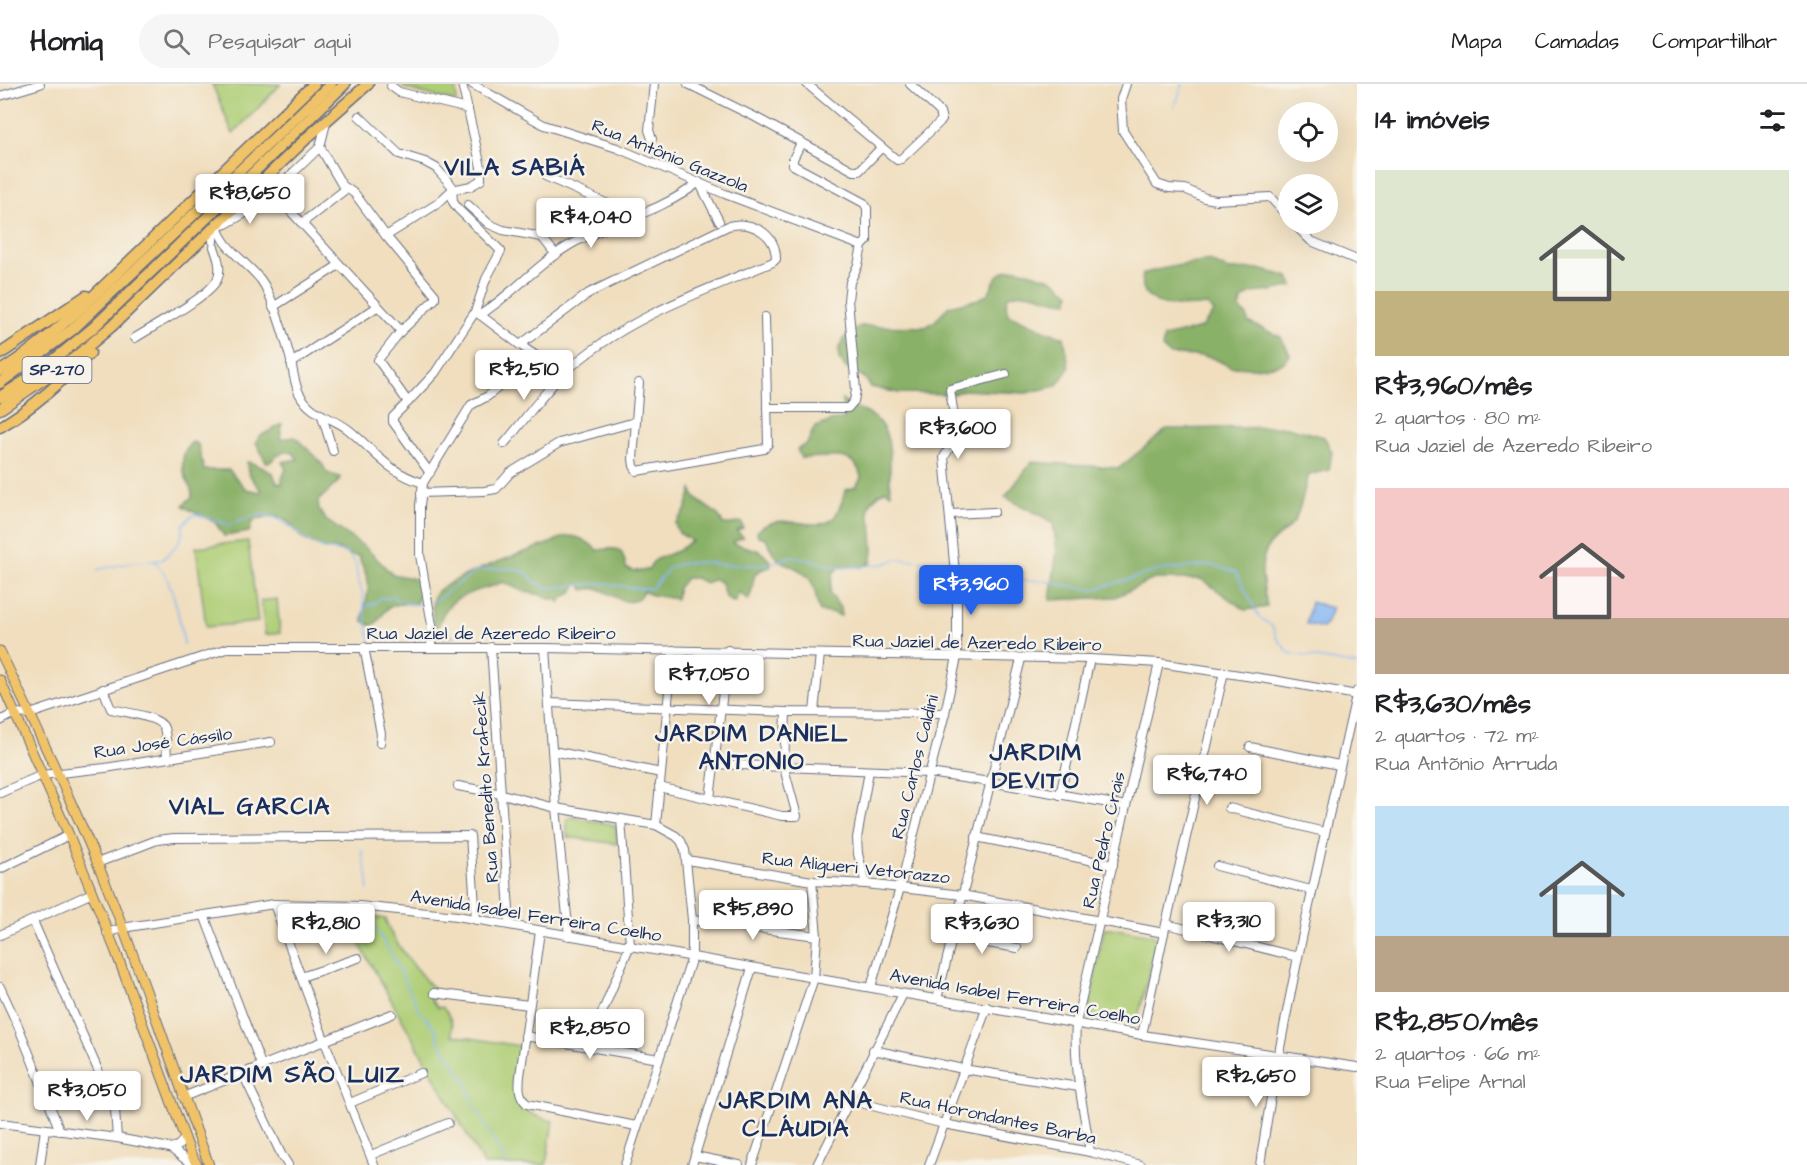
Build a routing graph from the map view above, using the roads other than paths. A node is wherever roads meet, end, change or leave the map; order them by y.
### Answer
1 (40, 84) edge
2 (314, 84) edge
3 (332, 84) edge
4 (345, 84) edge
5 (368, 84) edge
6 (462, 84) edge
7 (472, 84) edge
8 (654, 84) edge
9 (688, 84) edge
10 (807, 84) edge
11 (910, 84) edge
12 (1126, 84) edge
13 (391, 86) dead end
14 (0, 96) edge
15 (468, 109) junction
16 (359, 116) dead end
17 (326, 121) junction
18 (652, 139) dead end
19 (801, 143) junction
20 (320, 147) junction
21 (881, 148) junction
22 (545, 176) dead end
23 (699, 182) junction
24 (346, 189) junction
25 (452, 190) junction
26 (273, 192) junction
27 (468, 205) dead end
28 (1278, 206) edge
29 (635, 216) junction
30 (719, 221) junction
31 (302, 223) junction
32 (728, 226) junction
33 (720, 231) junction
34 (216, 234) junction
35 (1304, 234) edge
36 (386, 236) junction
37 (862, 246) junction
38 (188, 251) junction
39 (556, 255) junction
40 (1357, 260) edge
41 (339, 264) junction
42 (112, 276) junction
43 (273, 307) junction
44 (377, 307) junction
45 (477, 313) junction
46 (765, 317) dead end
47 (112, 327) junction
48 (401, 332) junction
49 (135, 338) dead end
50 (520, 345) junction
51 (0, 354) edge
52 (532, 354) junction
53 (291, 363) junction
54 (0, 371) edge
55 (563, 374) junction
56 (1006, 375) dead end
57 (0, 383) edge
58 (639, 383) dead end
59 (0, 397) edge
60 (408, 402) junction
61 (767, 408) junction
62 (0, 409) edge
63 (322, 416) junction
64 (635, 422) junction
65 (0, 427) edge
66 (504, 444) dead end
67 (333, 451) dead end
68 (430, 473) junction
69 (423, 483) junction
70 (422, 493) junction
71 (994, 512) dead end
72 (950, 514) junction
73 (364, 647) junction
74 (431, 647) junction
75 (491, 647) junction
76 (545, 648) junction
77 (673, 650) junction
78 (728, 650) junction
79 (0, 651) edge
80 (820, 654) junction
81 (957, 657) junction
82 (1021, 659) junction
83 (1090, 659) junction
84 (1159, 663) junction
85 (1224, 672) junction
86 (0, 680) edge
87 (103, 689) junction
88 (1357, 694) edge
89 (549, 703) junction
90 (667, 707) junction
91 (721, 710) junction
92 (786, 712) junction
93 (814, 712) junction
94 (945, 713) junction
95 (15, 714) junction
96 (30, 714) junction
97 (0, 721) edge
98 (272, 742) dead end
99 (380, 743) dead end
100 (1250, 747) dead end
101 (553, 751) junction
102 (167, 757) junction
103 (715, 764) junction
104 (1339, 765) junction
105 (784, 768) junction
106 (869, 771) junction
107 (58, 772) junction
108 (661, 773) junction
109 (929, 773) junction
110 (42, 775) junction
111 (990, 782) junction
112 (458, 786) dead end
113 (660, 787) junction
114 (0, 793) edge
115 (502, 794) junction
116 (1060, 795) junction
117 (68, 796) junction
118 (54, 798) junction
119 (710, 799) junction
120 (1126, 806) junction
121 (556, 808) junction
122 (1229, 808) dead end
123 (621, 819) junction
124 (656, 825) junction
125 (1324, 832) junction
126 (69, 835) junction
127 (976, 837) junction
128 (687, 860) junction
129 (97, 863) junction
130 (1113, 866) junction
131 (1217, 866) dead end
132 (0, 869) edge
133 (812, 881) junction
134 (866, 884) junction
135 (900, 888) junction
136 (1311, 890) junction
137 (92, 893) junction
138 (962, 895) junction
139 (274, 904) junction
140 (204, 915) junction
141 (476, 920) junction
142 (692, 920) junction
143 (33, 921) junction
144 (1101, 921) junction
145 (1166, 924) junction
146 (510, 926) junction
147 (122, 928) junction
148 (540, 931) junction
149 (107, 933) junction
150 (1164, 933) junction
151 (0, 935) edge
152 (568, 936) junction
153 (817, 936) junction
154 (952, 937) junction
155 (630, 945) junction
156 (1017, 948) dead end
157 (692, 957) junction
158 (1298, 957) junction
159 (358, 958) dead end
160 (752, 968) junction
161 (302, 977) junction
162 (814, 978) junction
163 (0, 987) edge
164 (871, 987) junction
165 (434, 993) dead end
166 (903, 994) junction
167 (937, 999) junction
168 (529, 1005) junction
169 (987, 1007) junction
170 (392, 1014) dead end
171 (1076, 1023) junction
172 (1142, 1035) junction
173 (525, 1036) junction
174 (325, 1042) junction
175 (588, 1047) junction
176 (873, 1050) junction
177 (1279, 1055) junction
178 (658, 1059) junction
179 (262, 1067) junction
180 (1357, 1067) edge
181 (963, 1070) junction
182 (420, 1073) dead end
183 (243, 1074) junction
184 (1079, 1088) junction
185 (183, 1097) junction
186 (849, 1100) junction
187 (350, 1103) junction
188 (0, 1123) edge
189 (448, 1123) dead end
190 (944, 1124) junction
191 (636, 1126) junction
192 (45, 1129) junction
193 (60, 1131) junction
194 (117, 1138) junction
195 (185, 1138) junction
196 (170, 1148) junction
197 (1090, 1152) junction
198 (370, 1155) junction
199 (695, 1156) junction
200 (192, 1164) edge
201 (40, 1165) edge
202 (209, 1165) edge
203 (288, 1165) edge
204 (374, 1165) edge
205 (625, 1165) edge
206 (693, 1165) edge
207 (739, 1165) edge
208 (752, 1165) edge
209 (817, 1165) edge
210 (929, 1165) edge
211 (1142, 1165) edge
212 (1260, 1165) edge

1 - 14 street
2 - 42 highway, SP-270
3 - 57 highway, SP-270
4 - 59 highway, SP-270
5 - 17 highway, SP-270
6 - 15 street
7 - 23 street, Rua Antônio Gazzola
8 - 18 street
9 - 19 street
10 - 21 street
11 - 21 street
12 - 28 street
13 - 15 street
15 - 25 street
16 - 25 street
17 - 20 street
17 - 34 highway, SP-270
19 - 21 street
19 - 37 street
20 - 24 street
20 - 26 street
22 - 29 street
23 - 29 street
23 - 30 street
23 - 37 street, Rua Antônio Gazzola
24 - 31 street
24 - 36 street
25 - 36 street
25 - 45 street
26 - 31 street
26 - 34 street
27 - 39 street
29 - 39 street
30 - 32 street
30 - 33 street
31 - 41 street
32 - 33 street
32 - 55 street
33 - 50 street
34 - 38 highway, SP-270
34 - 38 street
34 - 43 street
34 - 49 street
35 - 40 street
36 - 48 street
37 - 61 street
38 - 47 highway, SP-270
39 - 45 street
41 - 43 street
41 - 44 street
42 - 51 highway
42 - 54 highway, SP-270
43 - 53 street
44 - 48 street
44 - 53 street
45 - 50 street
45 - 60 street
46 - 61 street
47 - 62 highway, SP-270
47 - 65 highway
48 - 60 street
50 - 52 street
52 - 55 street
52 - 68 street
53 - 63 street
55 - 66 street
56 - 72 street, Rua Carlos Caldini
58 - 64 street
60 - 68 street
61 - 64 street
63 - 67 street
63 - 69 street
64 - 70 street
68 - 69 street
69 - 70 street
70 - 74 street
71 - 72 street
72 - 81 street, Rua Carlos Caldini
73 - 74 street, Rua Jaziel de Azeredo Ribeiro
73 - 87 street, Rua Jaziel de Azeredo Ribeiro
73 - 99 street
74 - 75 street, Rua Jaziel de Azeredo Ribeiro
75 - 76 street, Rua Jaziel de Azeredo Ribeiro
75 - 115 street, Rua Benedito Krafecik
76 - 77 street, Rua Jaziel de Azeredo Ribeiro
76 - 89 street
77 - 78 street, Rua Jaziel de Azeredo Ribeiro
77 - 90 street
78 - 80 street, Rua Jaziel de Azeredo Ribeiro
78 - 91 street
79 - 96 main road
80 - 81 street, Rua Jaziel de Azeredo Ribeiro
80 - 93 street
81 - 82 street, Rua Jaziel de Azeredo Ribeiro
81 - 94 street, Rua Carlos Caldini
82 - 83 street, Rua Jaziel de Azeredo Ribeiro
82 - 111 street
83 - 84 street, Rua Jaziel de Azeredo Ribeiro
83 - 116 street
84 - 85 street, Rua Jaziel de Azeredo Ribeiro
84 - 120 street, Rua Pedro Crais
85 - 88 street, Rua Jaziel de Azeredo Ribeiro
85 - 145 street
86 - 95 main road
87 - 96 street, Rua Jaziel de Azeredo Ribeiro
87 - 102 street
88 - 104 street
89 - 90 street
89 - 101 street
90 - 91 street
90 - 108 street
91 - 92 street
91 - 103 street
92 - 93 street
92 - 105 street
93 - 94 street
94 - 109 street, Rua Carlos Caldini
95 - 96 street, Rua Jaziel de Azeredo Ribeiro
95 - 97 street
95 - 110 main road
96 - 107 main road
98 - 102 street, Rua José Cássilo
100 - 104 street
101 - 108 street
101 - 121 street
102 - 107 street, Rua José Cássilo
103 - 105 street
103 - 119 street
104 - 125 street
105 - 106 street
105 - 119 street
106 - 109 street
106 - 134 street
107 - 110 street, Rua José Cássilo
107 - 117 main road
108 - 113 street
109 - 111 street
109 - 135 street, Rua Carlos Caldini
110 - 114 street, Rua José Cássilo
110 - 118 main road
111 - 116 street
111 - 127 street
112 - 115 street
113 - 119 street
113 - 124 street
115 - 121 street
115 - 146 street, Rua Benedito Krafecik
116 - 120 street
117 - 118 main road
117 - 129 main road
118 - 126 main road
120 - 130 street, Rua Pedro Crais
121 - 123 street
121 - 152 street
122 - 125 street
123 - 124 street
123 - 155 street
124 - 128 street
125 - 136 street
126 - 132 street
126 - 137 main road
127 - 130 street
127 - 138 street
128 - 133 street, Rua Aligueri Vetorazzo
128 - 142 street
129 - 141 street
129 - 147 main road
130 - 144 street, Rua Pedro Crais
131 - 136 street
133 - 134 street, Rua Aligueri Vetorazzo
133 - 153 street
134 - 135 street, Rua Aligueri Vetorazzo
135 - 138 street, Rua Aligueri Vetorazzo
135 - 164 street, Rua Carlos Caldini
136 - 158 street
137 - 143 street
137 - 149 main road
138 - 144 street, Rua Aligueri Vetorazzo
138 - 154 street
139 - 140 street, Avenida Isabel Ferreira Coelho
139 - 141 street, Avenida Isabel Ferreira Coelho
139 - 161 street
140 - 147 street, Avenida Isabel Ferreira Coelho
140 - 179 street
141 - 146 street, Avenida Isabel Ferreira Coelho
142 - 153 street
142 - 157 street
143 - 151 street
143 - 194 street
144 - 150 street, Rua Aligueri Vetorazzo
144 - 171 street, Rua Pedro Crais
145 - 150 street
145 - 158 street
146 - 148 street, Avenida Isabel Ferreira Coelho
147 - 149 street, Avenida Isabel Ferreira Coelho
147 - 185 main road
148 - 152 street, Avenida Isabel Ferreira Coelho
148 - 168 street
149 - 195 main road
150 - 172 street
152 - 155 street, Avenida Isabel Ferreira Coelho
153 - 162 street
154 - 156 street
154 - 167 street
155 - 157 street, Avenida Isabel Ferreira Coelho
155 - 175 street
157 - 160 street, Avenida Isabel Ferreira Coelho
157 - 178 street
158 - 177 street
159 - 161 street
160 - 162 street, Avenida Isabel Ferreira Coelho
160 - 199 street
161 - 174 street
162 - 164 street, Avenida Isabel Ferreira Coelho
162 - 208 street
163 - 193 street
164 - 166 street, Avenida Isabel Ferreira Coelho
165 - 168 street
166 - 167 street, Avenida Isabel Ferreira Coelho
166 - 176 street
167 - 169 street, Avenida Isabel Ferreira Coelho
168 - 173 street
169 - 171 street, Avenida Isabel Ferreira Coelho
169 - 181 street
170 - 174 street
171 - 172 street, Avenida Isabel Ferreira Coelho
171 - 184 street, Rua Pedro Crais
172 - 177 street, Avenida Isabel Ferreira Coelho
173 - 175 street
173 - 191 street
174 - 179 street
174 - 187 street
175 - 178 street
176 - 181 street
176 - 186 street
177 - 180 street, Avenida Isabel Ferreira Coelho
177 - 212 street
178 - 191 street
179 - 183 street
181 - 184 street
181 - 190 street
182 - 187 street
183 - 185 street
183 - 203 street
184 - 197 street, Rua Pedro Crais
185 - 202 main road
186 - 190 street, Rua Horondantes Barba
186 - 209 street
187 - 198 street
188 - 192 street
189 - 198 street
190 - 197 street, Rua Horondantes Barba
190 - 210 street
191 - 205 street
192 - 193 street
192 - 201 street
193 - 194 street
194 - 196 street
195 - 196 street
195 - 200 main road
196 - 200 street
197 - 211 street, Rua Horondantes Barba
198 - 204 street
199 - 206 street
199 - 207 street

